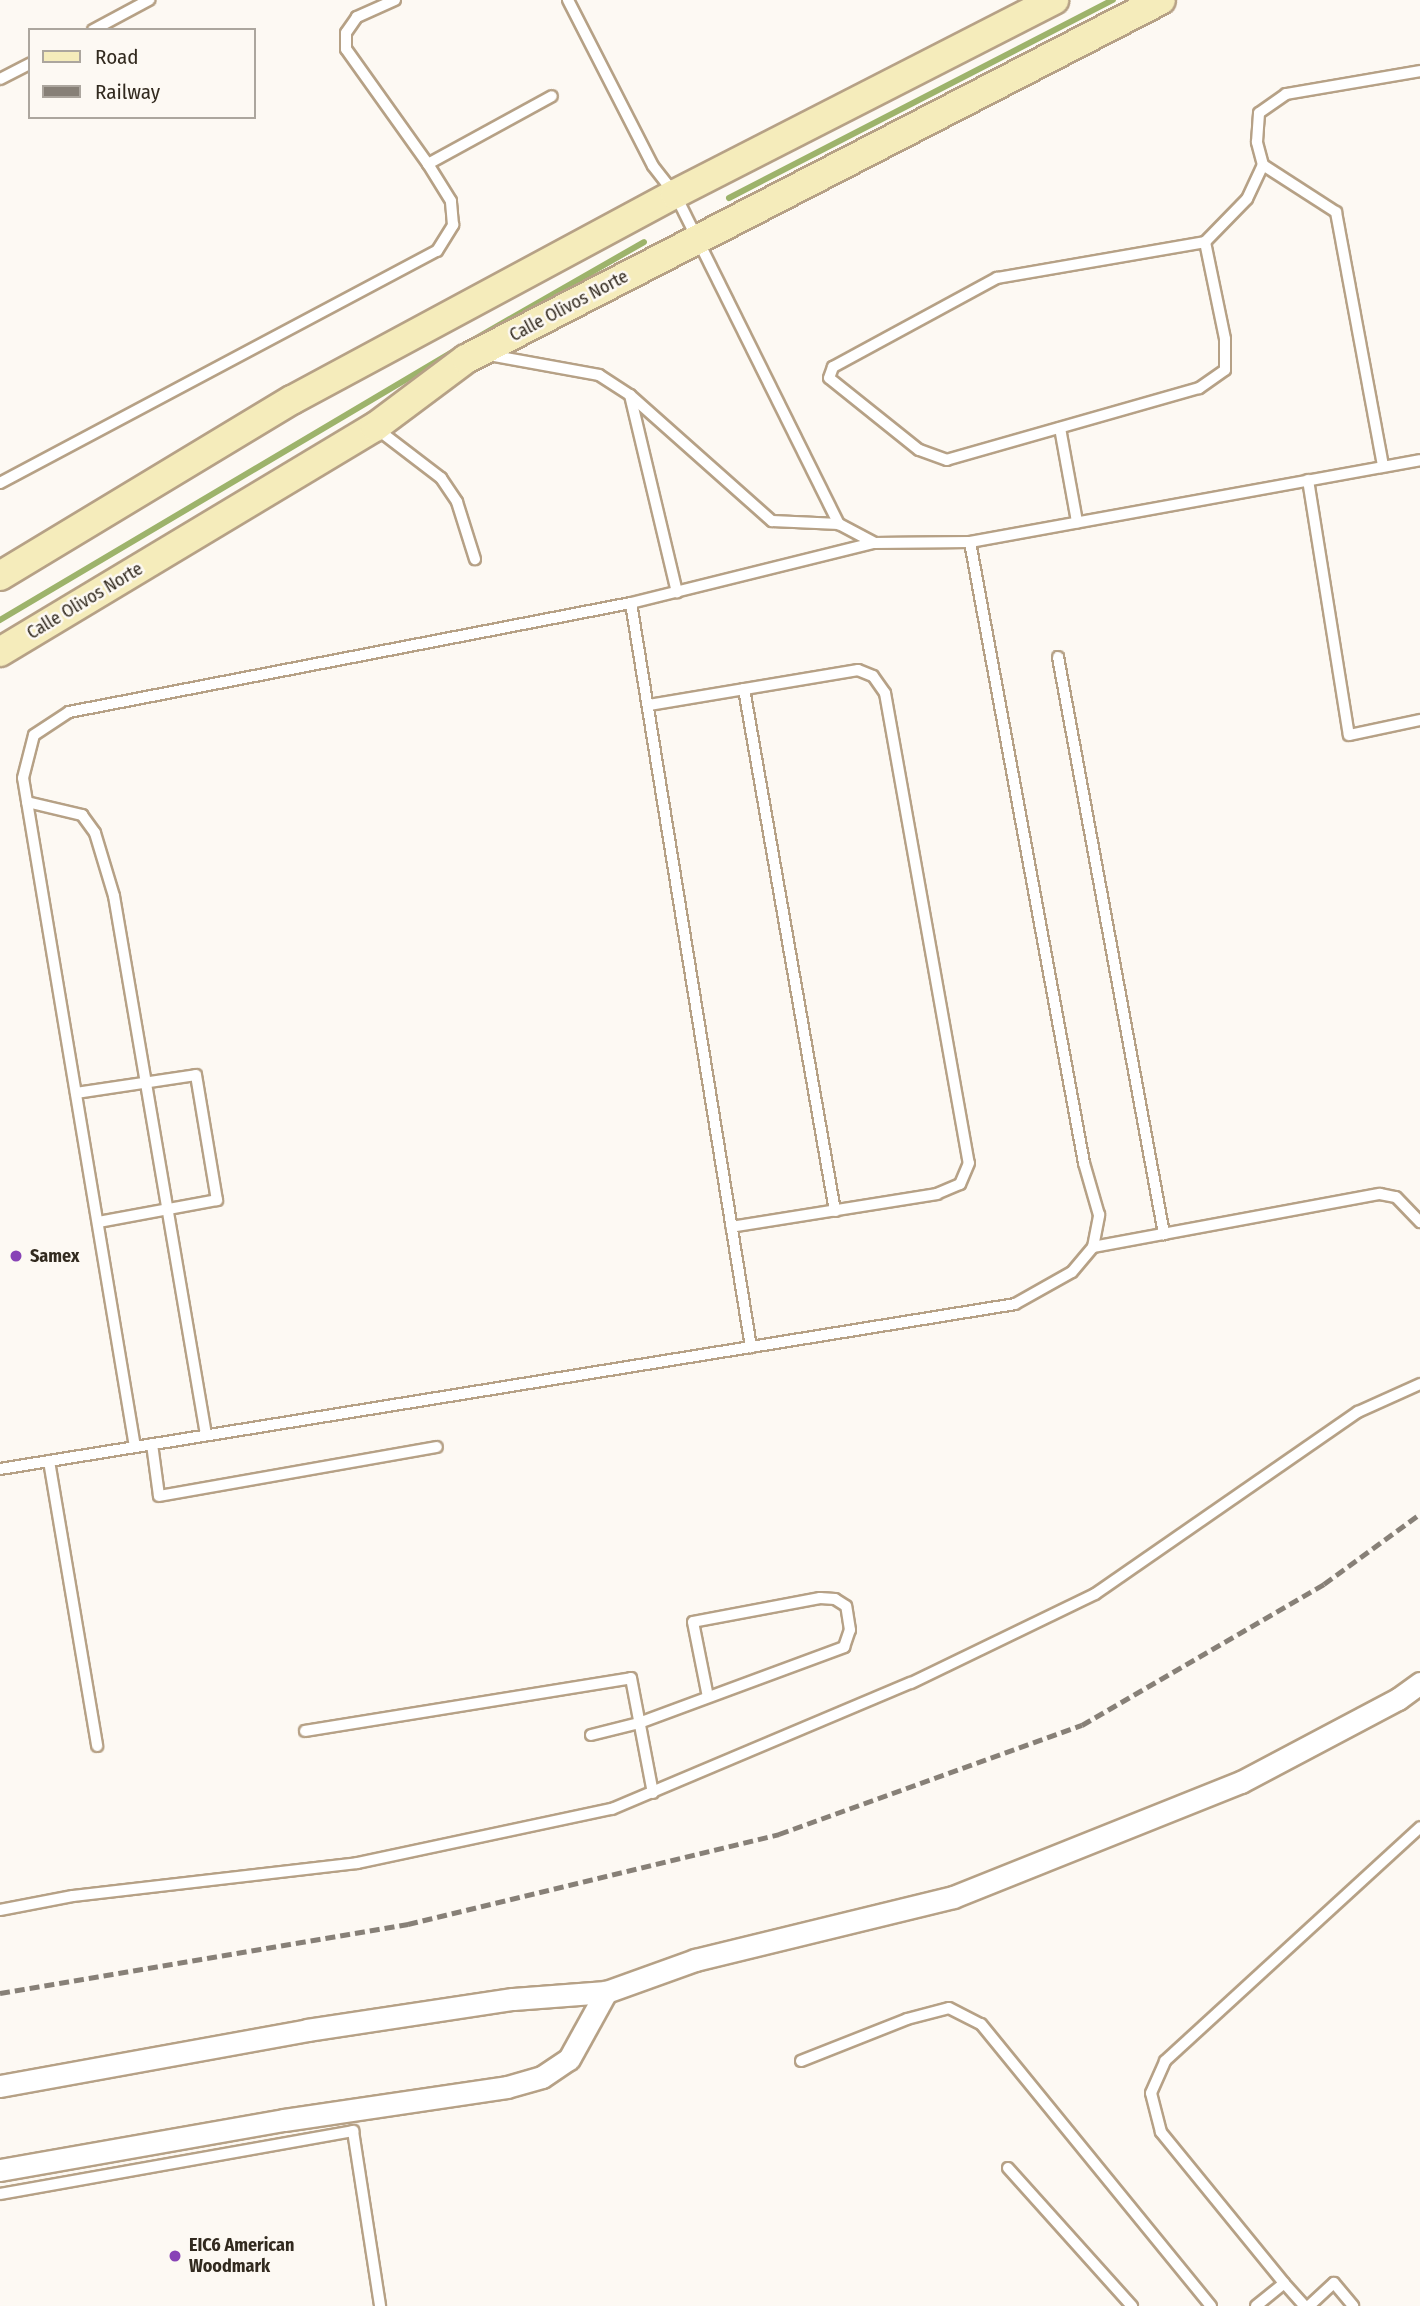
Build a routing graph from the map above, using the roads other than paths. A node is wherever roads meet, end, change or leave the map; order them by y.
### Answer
1 (149, 0) edge
2 (395, 0) edge
3 (568, 0) edge
4 (1054, 0) edge
5 (1161, 0) edge
6 (97, 28) edge
7 (28, 65) edge
8 (1420, 71) edge
9 (0, 79) edge
10 (552, 96) dead end
11 (428, 164) junction
12 (1263, 165) junction
13 (675, 194) junction
14 (696, 239) junction
15 (1205, 242) junction
16 (480, 353) junction
17 (630, 395) junction
18 (375, 427) junction
19 (1060, 428) junction
20 (1420, 460) edge
21 (1383, 466) junction
22 (1308, 480) junction
23 (0, 483) edge
24 (1077, 522) junction
25 (839, 524) junction
26 (970, 542) junction
27 (874, 543) junction
28 (475, 559) dead end
29 (0, 576) edge
30 (677, 592) junction
31 (631, 603) junction
32 (0, 652) edge
33 (1058, 657) dead end
34 (744, 689) junction
35 (649, 705) junction
36 (1420, 720) edge
37 (27, 802) junction
38 (146, 1082) junction
39 (76, 1093) junction
40 (168, 1209) junction
41 (835, 1211) junction
42 (97, 1222) junction
43 (1420, 1222) edge
44 (732, 1227) junction
45 (1164, 1234) junction
46 (1093, 1247) junction
47 (751, 1347) junction
48 (1420, 1384) edge
49 (206, 1436) junction
50 (152, 1444) junction
51 (135, 1447) junction
52 (436, 1447) dead end
53 (49, 1461) junction
54 (0, 1469) edge
55 (1420, 1684) edge
56 (708, 1697) junction
57 (639, 1723) junction
58 (305, 1731) dead end
59 (591, 1735) dead end
60 (97, 1746) dead end
61 (653, 1793) junction
62 (1420, 1828) edge
63 (0, 1910) edge
64 (606, 1992) junction
65 (801, 2060) dead end
66 (0, 2086) edge
67 (1008, 2168) dead end
68 (0, 2170) edge
69 (0, 2194) edge
70 (1284, 2283) junction
71 (380, 2306) edge
72 (1132, 2306) edge
73 (1211, 2306) edge
74 (1256, 2306) edge
75 (1307, 2306) edge
76 (1353, 2306) edge

1 - 6 lane
2 - 11 lane
3 - 13 lane
4 - 13 main road
5 - 14 main road, Calle Olivos Norte
7 - 9 lane
8 - 12 lane
10 - 11 lane
11 - 23 lane
12 - 15 lane
12 - 21 lane
13 - 14 lane
13 - 29 main road
14 - 16 main road, Calle Olivos Norte
14 - 25 lane
15 - 19 lane
15 - 19 lane
16 - 17 lane
16 - 18 main road, Calle Olivos Norte
17 - 25 lane
17 - 30 lane
18 - 28 lane
18 - 32 main road, Calle Olivos Norte
19 - 24 lane
20 - 21 lane
21 - 22 lane
22 - 24 lane
22 - 36 lane
24 - 26 lane
25 - 27 lane
26 - 27 lane
26 - 46 lane
27 - 30 lane
30 - 31 lane
31 - 35 lane
31 - 37 lane
33 - 45 lane
34 - 35 lane
34 - 41 lane
34 - 41 lane
35 - 44 lane
37 - 38 lane
37 - 39 lane
38 - 39 lane
38 - 40 lane
38 - 40 lane
39 - 42 lane
40 - 42 lane
40 - 49 lane
41 - 44 lane
42 - 51 lane
43 - 45 lane
44 - 47 lane
45 - 46 lane
46 - 47 lane
47 - 49 lane
48 - 61 lane
49 - 50 lane
50 - 51 lane
50 - 52 lane
51 - 53 lane
53 - 54 lane
53 - 60 lane
55 - 64 street
56 - 56 lane
56 - 57 lane
57 - 58 lane
57 - 59 lane
57 - 61 lane
61 - 63 lane
62 - 70 lane
64 - 66 street
64 - 68 street
65 - 73 lane
67 - 72 lane
69 - 71 lane
70 - 74 lane
70 - 75 lane
75 - 76 lane

